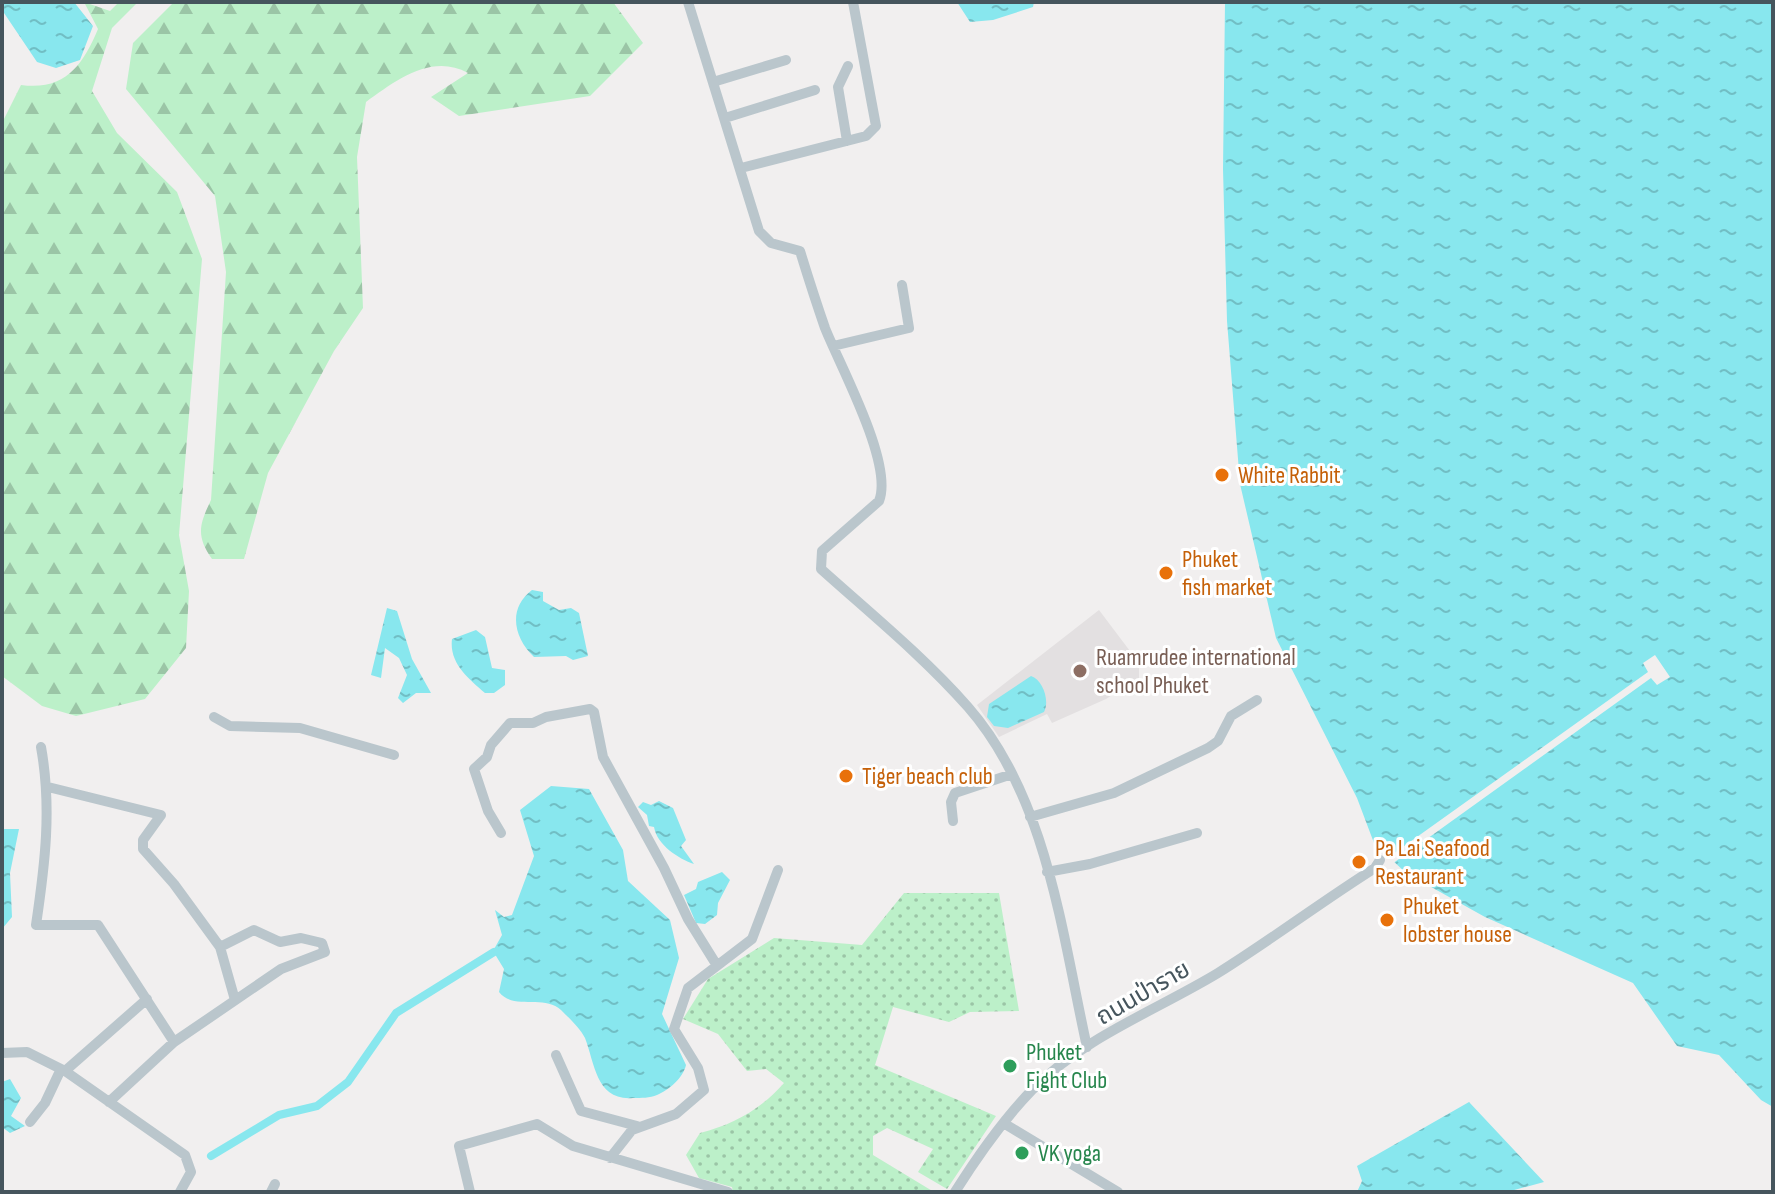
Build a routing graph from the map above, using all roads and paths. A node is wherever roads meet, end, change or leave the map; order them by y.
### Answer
1 (688, 2) edge
2 (853, 2) edge
3 (786, 60) dead end
4 (848, 66) dead end
5 (713, 82) junction
6 (815, 90) dead end
7 (725, 118) junction
8 (847, 141) junction
9 (741, 168) junction
10 (902, 285) dead end
11 (833, 346) junction
12 (1257, 700) dead end
13 (214, 717) dead end
14 (41, 747) dead end
15 (394, 755) dead end
16 (1012, 774) junction
17 (48, 787) junction
18 (1030, 817) junction
19 (953, 821) dead end
20 (501, 833) dead end
21 (1197, 833) dead end
22 (1380, 860) dead end
23 (778, 870) dead end
24 (1047, 872) junction
25 (220, 947) junction
26 (716, 964) junction
27 (147, 999) junction
28 (235, 1000) junction
29 (174, 1042) junction
30 (1087, 1047) junction
31 (2, 1053) edge
32 (556, 1055) dead end
33 (63, 1070) junction
34 (109, 1102) junction
35 (30, 1122) dead end
36 (1005, 1124) junction
37 (637, 1126) junction
38 (610, 1158) junction
39 (180, 1192) edge
40 (470, 1192) edge
41 (728, 1192) edge
42 (955, 1192) edge
43 (1118, 1192) edge

1 - 5 street
2 - 8 street
3 - 5 street
4 - 8 street
5 - 7 street
6 - 7 street
7 - 9 street
8 - 9 street
9 - 11 street
10 - 11 street
11 - 16 street
12 - 18 street
13 - 15 street
14 - 17 street
16 - 18 street
16 - 19 street
17 - 25 street
17 - 27 street
18 - 24 street
20 - 26 street
21 - 24 street
22 - 30 street, ถนนป่าราย
23 - 26 street
24 - 30 street
25 - 28 street
25 - 28 street
26 - 37 street
27 - 29 street
27 - 33 street
28 - 29 street
29 - 34 street
30 - 36 street, ถนนป่าราย
31 - 33 street
32 - 37 street
33 - 34 street
33 - 35 street
34 - 39 street
36 - 42 street, ถนนป่าราย
36 - 43 street
37 - 38 street
38 - 40 street
38 - 41 street

